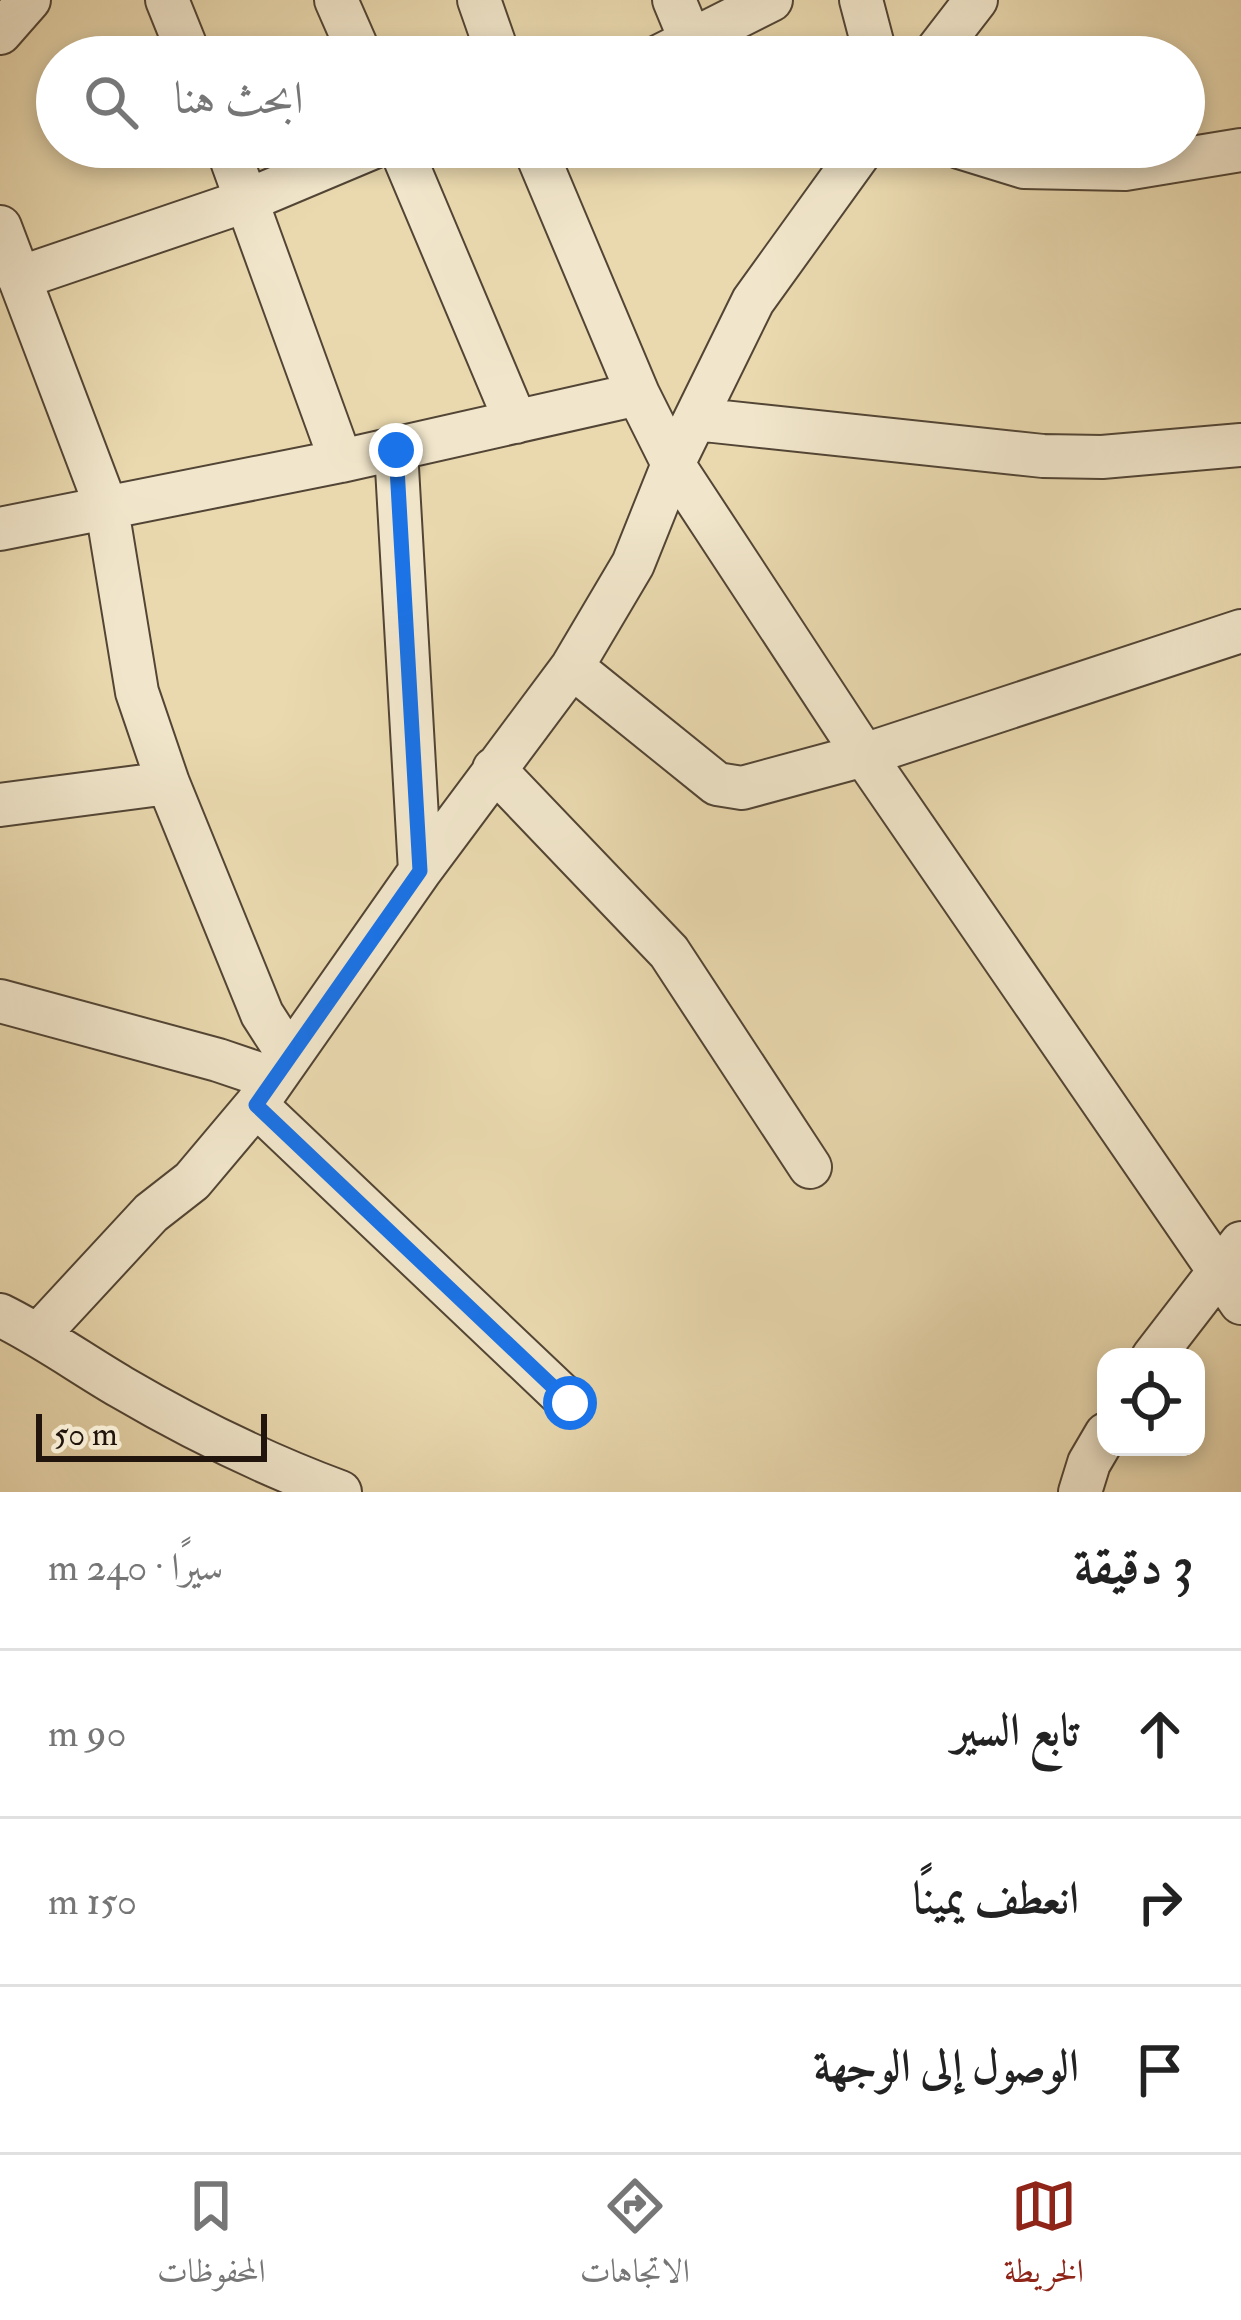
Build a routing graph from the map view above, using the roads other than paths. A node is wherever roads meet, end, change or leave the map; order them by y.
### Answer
1 (29, 0) edge
2 (167, 0) edge
3 (336, 0) edge
4 (479, 0) edge
5 (674, 0) edge
6 (771, 0) edge
7 (862, 0) edge
8 (976, 0) edge
9 (0, 33) edge
10 (182, 36) edge
11 (352, 36) edge
12 (492, 36) edge
13 (674, 36) edge
14 (700, 36) edge
15 (871, 36) edge
16 (948, 36) edge
17 (1241, 151) edge
18 (1205, 157) edge
19 (235, 168) edge
20 (324, 168) edge
21 (409, 168) edge
22 (543, 168) edge
23 (849, 168) edge
24 (1075, 168) edge
25 (1132, 168) edge
26 (248, 200) junction
27 (0, 227) edge
28 (19, 278) junction
29 (638, 394) junction
30 (695, 419) junction
31 (516, 422) junction
32 (1241, 445) edge
33 (396, 450) junction
34 (341, 461) junction
35 (673, 464) junction
36 (107, 509) junction
37 (0, 529) edge
38 (1241, 631) edge
39 (572, 667) junction
40 (864, 755) junction
41 (494, 769) junction
42 (168, 783) junction
43 (0, 805) edge
44 (420, 871) junction
45 (0, 1001) edge
46 (273, 1080) junction
47 (810, 1167) dead end
48 (1233, 1272) edge
49 (0, 1315) edge
50 (39, 1334) junction
51 (1161, 1348) edge
52 (570, 1403) dead end
53 (1097, 1449) edge
54 (340, 1492) edge
55 (1080, 1492) edge

1 - 9 street
2 - 10 street
3 - 11 street
4 - 12 street
5 - 13 street
6 - 14 street
7 - 15 street
8 - 16 street
17 - 18 street
19 - 26 street
20 - 26 street
21 - 31 street
22 - 29 street
23 - 30 street
24 - 25 street
26 - 28 street
26 - 34 street
27 - 28 street
28 - 36 street
29 - 31 street
29 - 35 street
30 - 32 street
30 - 35 street
31 - 33 street
33 - 34 street
33 - 44 street
34 - 36 street
35 - 39 street
35 - 40 street
36 - 37 street
36 - 42 street
38 - 40 street
39 - 40 street
39 - 41 street
40 - 48 street
41 - 44 street
41 - 47 street
42 - 43 street
42 - 46 street
44 - 46 street
45 - 46 street
46 - 50 street
46 - 52 street
48 - 51 street
49 - 50 street
50 - 54 street
53 - 55 street

